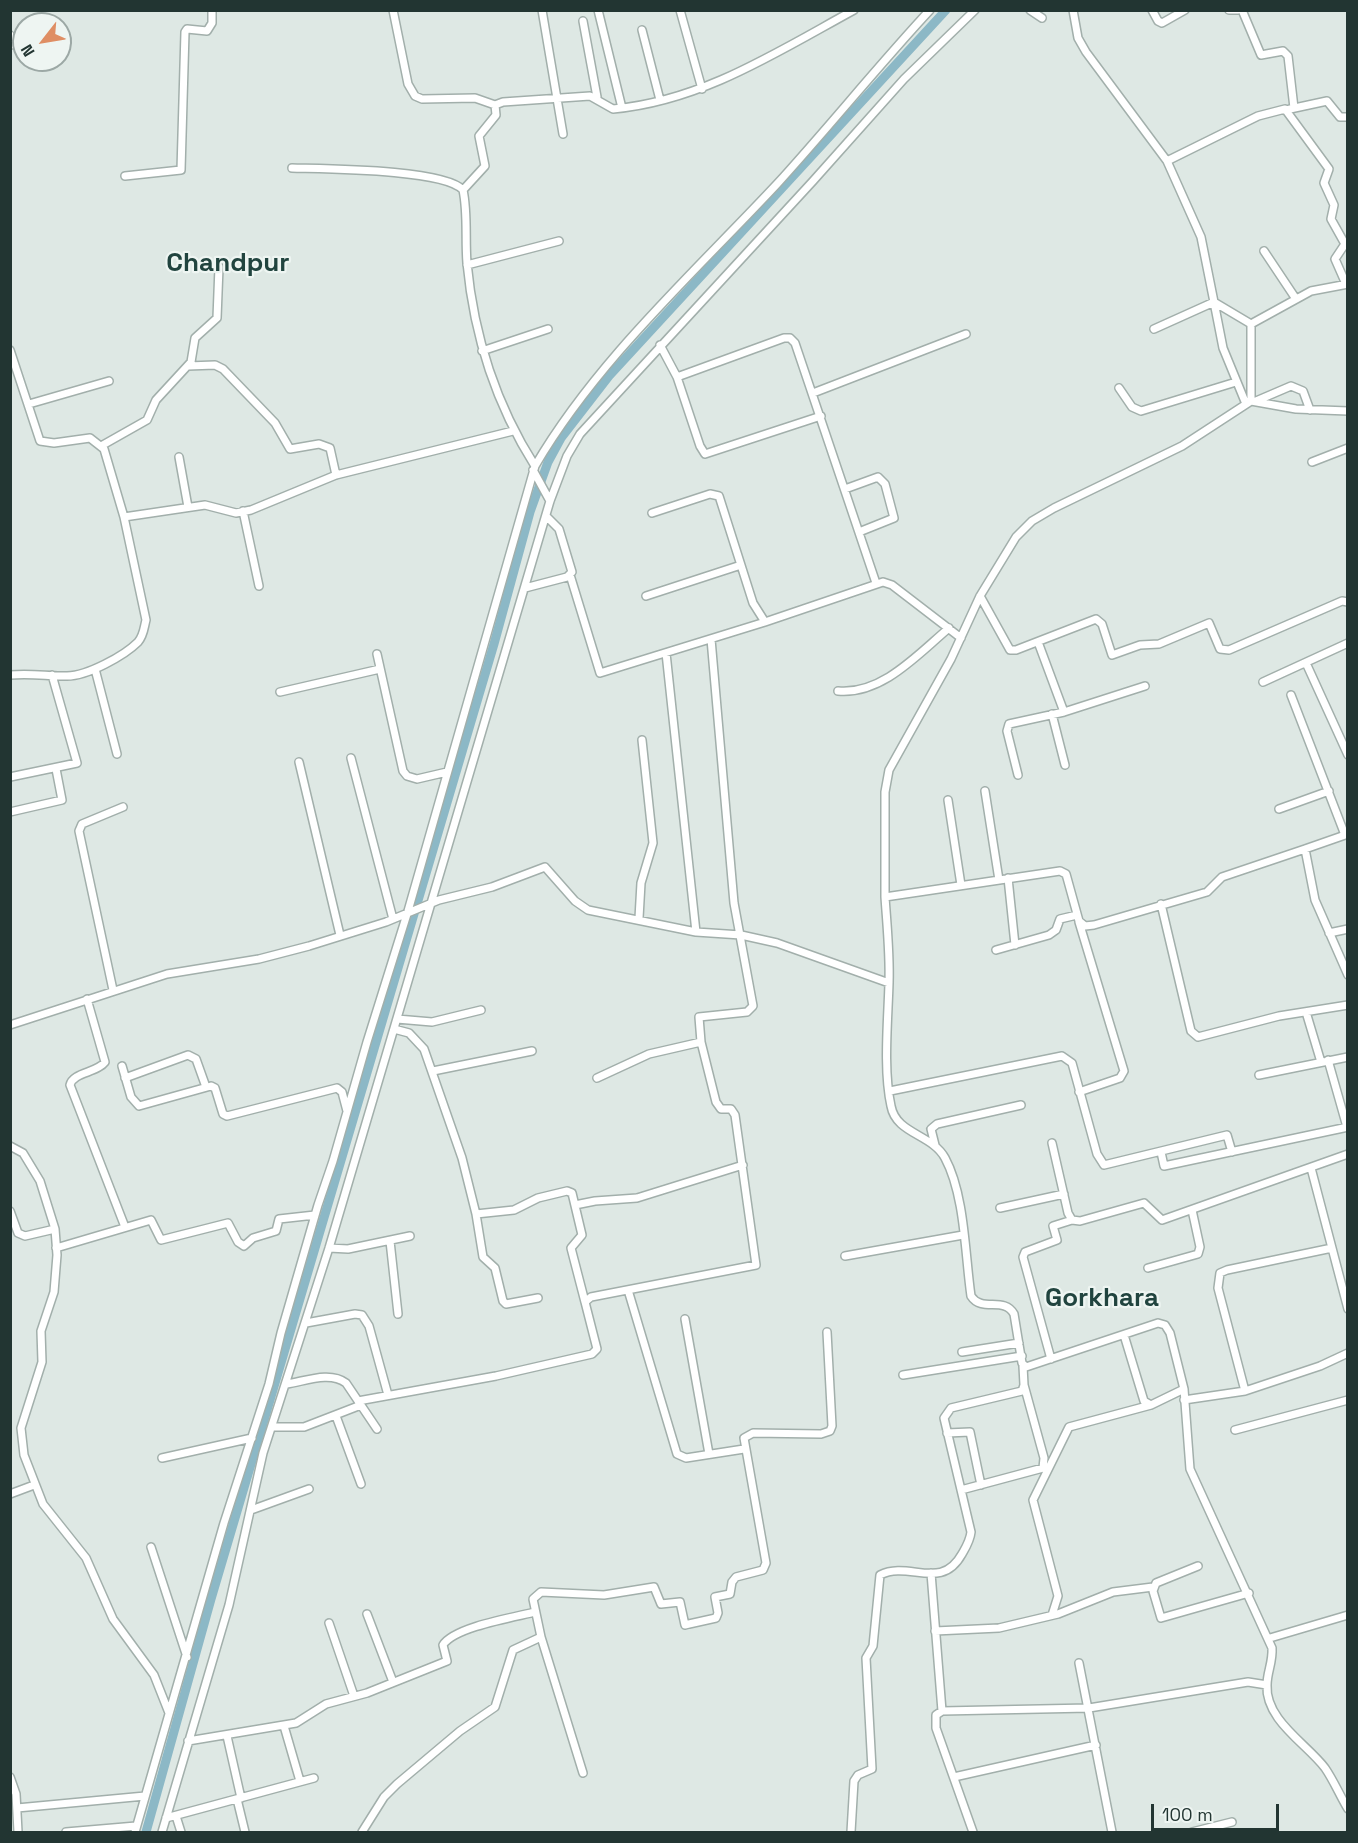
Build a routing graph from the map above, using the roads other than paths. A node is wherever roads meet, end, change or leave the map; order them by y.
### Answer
1 (212, 10) edge
2 (393, 10) edge
3 (542, 10) edge
4 (598, 10) edge
5 (680, 10) edge
6 (854, 10) edge
7 (930, 10) edge
8 (975, 10) edge
9 (1030, 10) edge
10 (1073, 10) edge
11 (1152, 10) edge
12 (1185, 10) edge
13 (1229, 10) edge
14 (1240, 10) edge
15 (1042, 18) dead end
16 (583, 21) dead end
17 (642, 30) dead end
18 (10, 35) edge
19 (11, 45) edge
20 (702, 89) junction
21 (558, 97) junction
22 (597, 98) junction
23 (660, 100) junction
24 (495, 105) junction
25 (622, 108) junction
26 (1294, 108) junction
27 (1285, 109) junction
28 (1347, 117) edge
29 (563, 134) dead end
30 (1167, 161) junction
31 (292, 168) dead end
32 (125, 176) dead end
33 (463, 190) junction
34 (559, 241) dead end
35 (1264, 251) dead end
36 (467, 265) junction
37 (219, 267) dead end
38 (1347, 284) edge
39 (1296, 299) junction
40 (1214, 302) junction
41 (1251, 324) junction
42 (548, 329) dead end
43 (1154, 329) dead end
44 (966, 334) dead end
45 (660, 345) junction
46 (10, 350) edge
47 (482, 351) junction
48 (188, 366) junction
49 (677, 377) junction
50 (109, 381) dead end
51 (1236, 382) junction
52 (1119, 388) dead end
53 (813, 393) junction
54 (1251, 402) junction
55 (29, 404) junction
56 (1310, 410) junction
57 (1347, 411) edge
58 (821, 416) junction
59 (513, 431) junction
60 (101, 446) junction
61 (1347, 448) edge
62 (179, 457) dead end
63 (1312, 462) dead end
64 (535, 470) junction
65 (336, 475) junction
66 (845, 489) junction
67 (549, 498) junction
68 (188, 507) junction
69 (243, 511) junction
70 (652, 513) dead end
71 (546, 516) junction
72 (124, 518) junction
73 (859, 532) junction
74 (741, 565) junction
75 (570, 575) junction
76 (876, 583) junction
77 (259, 586) dead end
78 (525, 588) junction
79 (646, 596) dead end
80 (980, 596) junction
81 (1347, 602) edge
82 (765, 622) junction
83 (949, 628) junction
84 (961, 638) junction
85 (711, 639) junction
86 (1038, 642) junction
87 (1347, 643) edge
88 (666, 653) junction
89 (376, 654) dead end
90 (1306, 663) junction
91 (95, 669) junction
92 (380, 669) junction
93 (10, 675) edge
94 (52, 675) junction
95 (1263, 682) dead end
96 (1145, 686) dead end
97 (280, 692) dead end
98 (838, 692) dead end
99 (1292, 695) dead end
100 (1064, 712) junction
101 (1052, 714) junction
102 (642, 740) dead end
103 (117, 754) dead end
104 (1347, 755) edge
105 (351, 758) dead end
106 (299, 762) dead end
107 (1065, 765) dead end
108 (56, 769) junction
109 (447, 772) junction
110 (1018, 775) dead end
111 (10, 777) edge
112 (985, 791) dead end
113 (1329, 791) junction
114 (948, 800) dead end
115 (123, 807) dead end
116 (1279, 809) dead end
117 (10, 812) edge
118 (1346, 835) edge
119 (1305, 849) junction
120 (1008, 878) junction
121 (999, 880) junction
122 (961, 885) junction
123 (885, 897) junction
124 (432, 903) junction
125 (1161, 904) junction
126 (408, 911) junction
127 (639, 918) junction
128 (1078, 918) junction
129 (393, 919) junction
130 (1347, 929) edge
131 (696, 932) junction
132 (1329, 933) junction
133 (340, 935) junction
134 (741, 935) junction
135 (1015, 945) junction
136 (996, 950) dead end
137 (1347, 975) edge
138 (889, 983) junction
139 (113, 990) junction
140 (87, 999) junction
141 (1347, 1005) edge
142 (481, 1010) dead end
143 (1306, 1012) junction
144 (397, 1019) junction
145 (10, 1025) edge
146 (394, 1029) junction
147 (700, 1042) junction
148 (532, 1051) dead end
149 (1347, 1057) edge
150 (1325, 1061) junction
151 (122, 1066) dead end
152 (433, 1071) junction
153 (1259, 1075) dead end
154 (125, 1078) junction
155 (597, 1078) dead end
156 (206, 1087) junction
157 (890, 1091) junction
158 (1079, 1092) junction
159 (1021, 1105) dead end
160 (347, 1110) junction
161 (1347, 1127) edge
162 (1052, 1143) dead end
163 (935, 1145) junction
164 (10, 1146) edge
165 (1161, 1152) junction
166 (1232, 1152) junction
167 (1347, 1154) edge
168 (743, 1165) junction
169 (1311, 1168) junction
170 (1064, 1194) junction
171 (575, 1205) junction
172 (1000, 1208) dead end
173 (1192, 1210) junction
174 (10, 1211) edge
175 (476, 1214) junction
176 (315, 1215) junction
177 (1072, 1220) junction
178 (124, 1227) junction
179 (55, 1229) junction
180 (963, 1235) junction
181 (410, 1236) dead end
182 (390, 1240) junction
183 (56, 1248) junction
184 (329, 1248) junction
185 (1332, 1248) junction
186 (845, 1256) dead end
187 (1148, 1268) dead end
188 (628, 1290) junction
189 (538, 1298) dead end
190 (585, 1302) junction
191 (1347, 1309) edge
192 (398, 1314) dead end
193 (685, 1319) dead end
194 (306, 1323) junction
195 (827, 1332) dead end
196 (1124, 1335) junction
197 (1019, 1343) junction
198 (962, 1352) dead end
199 (1347, 1353) edge
200 (1022, 1356) junction
201 (1052, 1359) junction
202 (1023, 1366) junction
203 (903, 1374) dead end
204 (287, 1384) junction
205 (1024, 1385) junction
206 (1184, 1389) junction
207 (1245, 1391) junction
208 (388, 1395) junction
209 (1184, 1400) junction
210 (1347, 1400) edge
211 (360, 1403) junction
212 (1151, 1405) junction
213 (336, 1416) junction
214 (273, 1426) junction
215 (376, 1429) dead end
216 (1234, 1430) dead end
217 (948, 1433) junction
218 (252, 1438) junction
219 (744, 1449) junction
220 (709, 1454) junction
221 (162, 1458) dead end
222 (361, 1484) dead end
223 (34, 1485) junction
224 (981, 1485) junction
225 (309, 1490) dead end
226 (961, 1490) junction
227 (10, 1494) edge
228 (251, 1510) junction
229 (151, 1547) dead end
230 (1198, 1566) dead end
231 (931, 1572) junction
232 (1153, 1587) junction
233 (1249, 1593) junction
234 (535, 1612) junction
235 (367, 1614) dead end
236 (1052, 1615) junction
237 (1347, 1615) edge
238 (329, 1623) dead end
239 (935, 1631) junction
240 (541, 1637) junction
241 (1270, 1638) junction
242 (187, 1657) junction
243 (1079, 1663) dead end
244 (393, 1682) junction
245 (1266, 1685) junction
246 (354, 1696) junction
247 (1089, 1708) junction
248 (942, 1711) junction
249 (169, 1713) junction
250 (284, 1726) junction
251 (227, 1736) junction
252 (189, 1741) junction
253 (1096, 1745) junction
254 (583, 1773) dead end
255 (10, 1777) edge
256 (314, 1778) dead end
257 (954, 1778) junction
258 (300, 1781) junction
259 (145, 1796) junction
260 (239, 1798) junction
261 (17, 1808) junction
262 (1347, 1809) edge
263 (176, 1816) junction
264 (166, 1818) junction
265 (1232, 1822) dead end
266 (136, 1829) edge
267 (66, 1832) edge
268 (18, 1833) edge
269 (162, 1833) edge
270 (181, 1833) edge
271 (245, 1833) edge
272 (362, 1833) edge
273 (850, 1833) edge
274 (973, 1833) edge
275 (1112, 1833) edge
276 (1192, 1833) edge

1 - 32 street
2 - 24 street
3 - 21 street
4 - 25 street
5 - 20 street
6 - 20 street
7 - 64 street
8 - 45 street
9 - 15 street
10 - 30 street
11 - 12 street
13 - 14 street
14 - 26 street
16 - 22 street
17 - 23 street
18 - 19 street
20 - 23 street
21 - 22 street
21 - 24 street
21 - 29 street
22 - 25 street
23 - 25 street
24 - 33 street
26 - 27 street
26 - 28 street
27 - 30 street
27 - 38 street
30 - 40 street
31 - 33 street
33 - 36 street
34 - 36 street
35 - 39 street
36 - 47 street
37 - 48 street
38 - 39 street
39 - 41 street
40 - 41 street
40 - 43 street
40 - 51 street
41 - 54 street
42 - 47 street
44 - 53 street
45 - 49 street
45 - 67 street
46 - 55 street
47 - 59 street
48 - 60 street
48 - 65 street
49 - 53 street
49 - 58 street
50 - 55 street
51 - 52 street
51 - 54 street
53 - 58 street
54 - 56 street
54 - 56 street
54 - 80 street
55 - 60 street
56 - 57 street
58 - 66 street
59 - 64 street
59 - 65 street
60 - 72 street
61 - 63 street
62 - 68 street
64 - 67 street
64 - 109 street
65 - 69 street
66 - 73 street
66 - 73 street
67 - 71 street
68 - 69 street
68 - 72 street
69 - 77 street
70 - 74 street
71 - 75 street
71 - 78 street
72 - 91 street
73 - 76 street
74 - 79 street
74 - 82 street
75 - 78 street
75 - 88 street
76 - 82 street
76 - 83 street
78 - 124 street
80 - 84 street
80 - 86 street
81 - 86 street
82 - 85 street
83 - 84 street
83 - 98 street
84 - 123 street
85 - 88 street
85 - 134 street
86 - 100 street
87 - 90 street
88 - 131 street
89 - 92 street
90 - 95 street
90 - 104 street
91 - 94 street
91 - 103 street
92 - 97 street
92 - 109 street
93 - 94 street
94 - 108 street
96 - 100 street
99 - 113 street
100 - 101 street
101 - 107 street
101 - 110 street
102 - 127 street
105 - 129 street
106 - 133 street
108 - 111 street
108 - 117 street
109 - 126 street
112 - 121 street
113 - 116 street
113 - 118 street
114 - 122 street
115 - 139 street
118 - 119 street
119 - 125 street
119 - 132 street
120 - 121 street
120 - 128 street
120 - 135 street
121 - 122 street
122 - 123 street
123 - 138 street
124 - 126 street
124 - 127 street
124 - 144 street
125 - 128 street
125 - 143 street
126 - 129 street
126 - 160 street
127 - 131 street
128 - 135 street
128 - 158 street
129 - 133 street
130 - 132 street
131 - 134 street
132 - 137 street
133 - 139 street
134 - 138 street
134 - 147 street
135 - 136 street
138 - 157 street
139 - 140 street
140 - 145 street
140 - 178 street
141 - 143 street
142 - 144 street
143 - 150 street
144 - 146 street
146 - 152 street
146 - 184 street
147 - 155 street
147 - 168 street
148 - 152 street
149 - 150 street
150 - 153 street
150 - 161 street
151 - 154 street
152 - 175 street
154 - 156 street
154 - 156 street
156 - 160 street
157 - 158 street
157 - 163 street
158 - 165 street
159 - 163 street
160 - 176 street
161 - 166 street
162 - 170 street
163 - 180 street
164 - 179 street
165 - 166 street
165 - 166 street
167 - 169 street
168 - 171 street
168 - 188 street
169 - 173 street
169 - 185 street
170 - 172 street
170 - 177 street
171 - 175 street
171 - 190 street
173 - 177 street
173 - 187 street
174 - 179 street
175 - 189 street
176 - 178 street
176 - 218 street
177 - 201 street
178 - 183 street
179 - 183 street
180 - 186 street
180 - 197 street
181 - 182 street
182 - 184 street
182 - 192 street
183 - 223 street
184 - 194 street
185 - 191 street
185 - 207 street
188 - 190 street
188 - 220 street
190 - 208 street
193 - 220 street
194 - 204 street
194 - 208 street
195 - 219 street
196 - 201 street
196 - 206 street
196 - 212 street
197 - 198 street
197 - 200 street
199 - 207 street
200 - 202 street
200 - 203 street
201 - 202 street
202 - 205 street
204 - 211 street
204 - 214 street
205 - 217 street
205 - 224 street
206 - 209 street
206 - 212 street
207 - 209 street
208 - 211 street
209 - 233 street
210 - 216 street
211 - 213 street
211 - 215 street
212 - 236 street
213 - 214 street
213 - 222 street
214 - 228 street
217 - 224 street
217 - 226 street
218 - 221 street
218 - 242 street
219 - 220 street
219 - 234 street
223 - 227 street
223 - 249 street
224 - 226 street
225 - 228 street
226 - 231 street
228 - 252 street
229 - 242 street
230 - 232 street
231 - 239 street
231 - 273 street
232 - 233 street
232 - 236 street
233 - 241 street
234 - 240 street
234 - 244 street
235 - 244 street
236 - 239 street
237 - 241 street
238 - 246 street
239 - 248 street
240 - 254 street
240 - 272 street
241 - 245 street
242 - 249 street
243 - 247 street
244 - 246 street
245 - 247 street
245 - 262 street
246 - 250 street
247 - 248 street
247 - 253 street
248 - 257 street
249 - 259 street
250 - 251 street
250 - 258 street
251 - 252 street
251 - 260 street
252 - 264 street
253 - 257 street
253 - 275 street
255 - 261 street
256 - 258 street
257 - 274 street
258 - 260 street
259 - 261 street
259 - 266 street
260 - 263 street
260 - 271 street
261 - 268 street
263 - 264 street
263 - 270 street
264 - 269 street
265 - 276 street
266 - 267 street

